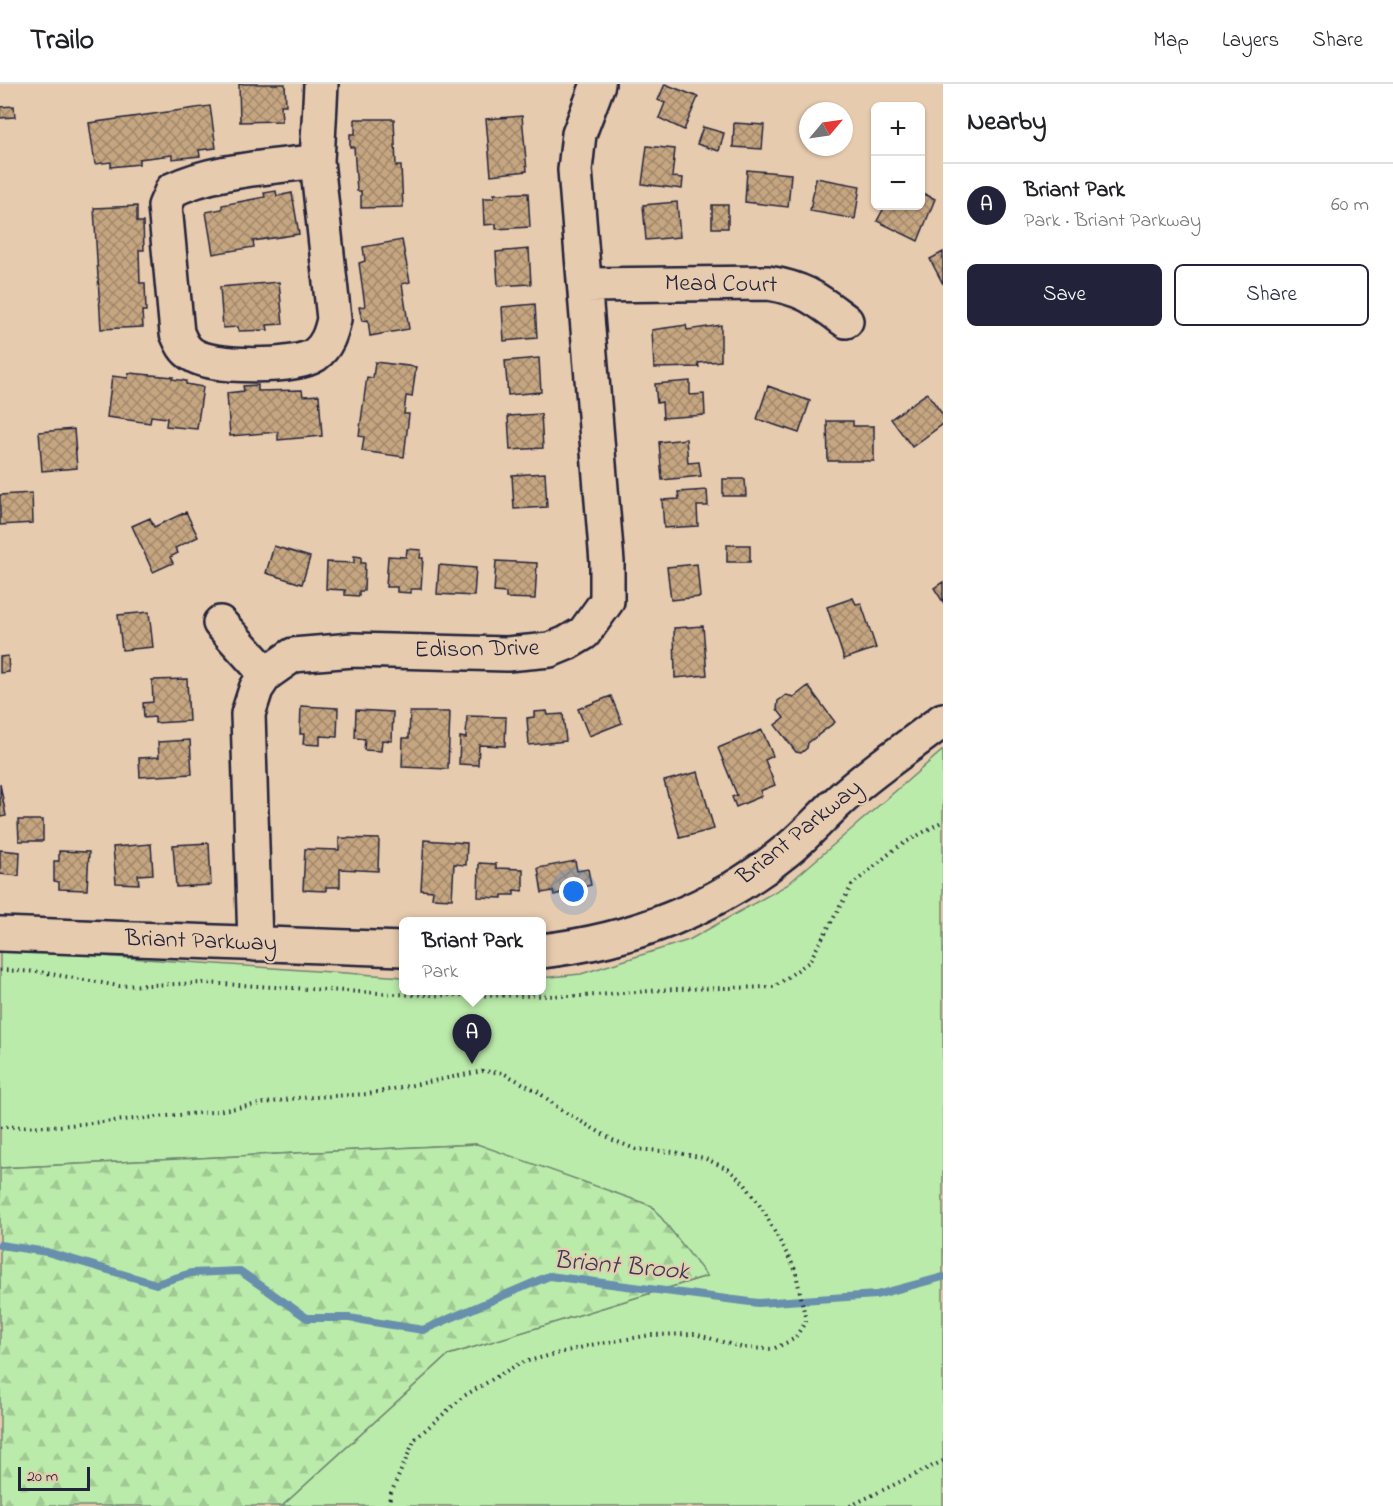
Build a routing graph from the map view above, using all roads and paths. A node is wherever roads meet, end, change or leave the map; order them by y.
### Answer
1 (321, 84) edge
2 (598, 84) edge
3 (317, 161) junction
4 (586, 285) junction
5 (846, 321) dead end
6 (220, 623) dead end
7 (266, 674) junction
8 (943, 720) edge
9 (943, 820) edge
10 (0, 934) edge
11 (255, 944) junction
12 (399, 949) edge
13 (546, 950) edge
14 (0, 970) edge
15 (399, 994) edge
16 (414, 995) edge
17 (0, 1127) edge
18 (943, 1461) edge
19 (388, 1506) edge
20 (850, 1506) edge

1 - 3 street
2 - 4 street, Edison Drive
3 - 3 street
4 - 5 street, Mead Court
4 - 7 street, Edison Drive
6 - 7 street
7 - 11 street, Edison Drive
8 - 13 street, Briant Parkway
9 - 16 path
10 - 11 street, Briant Parkway
11 - 12 street, Briant Parkway
14 - 15 path
17 - 19 path
18 - 20 path

